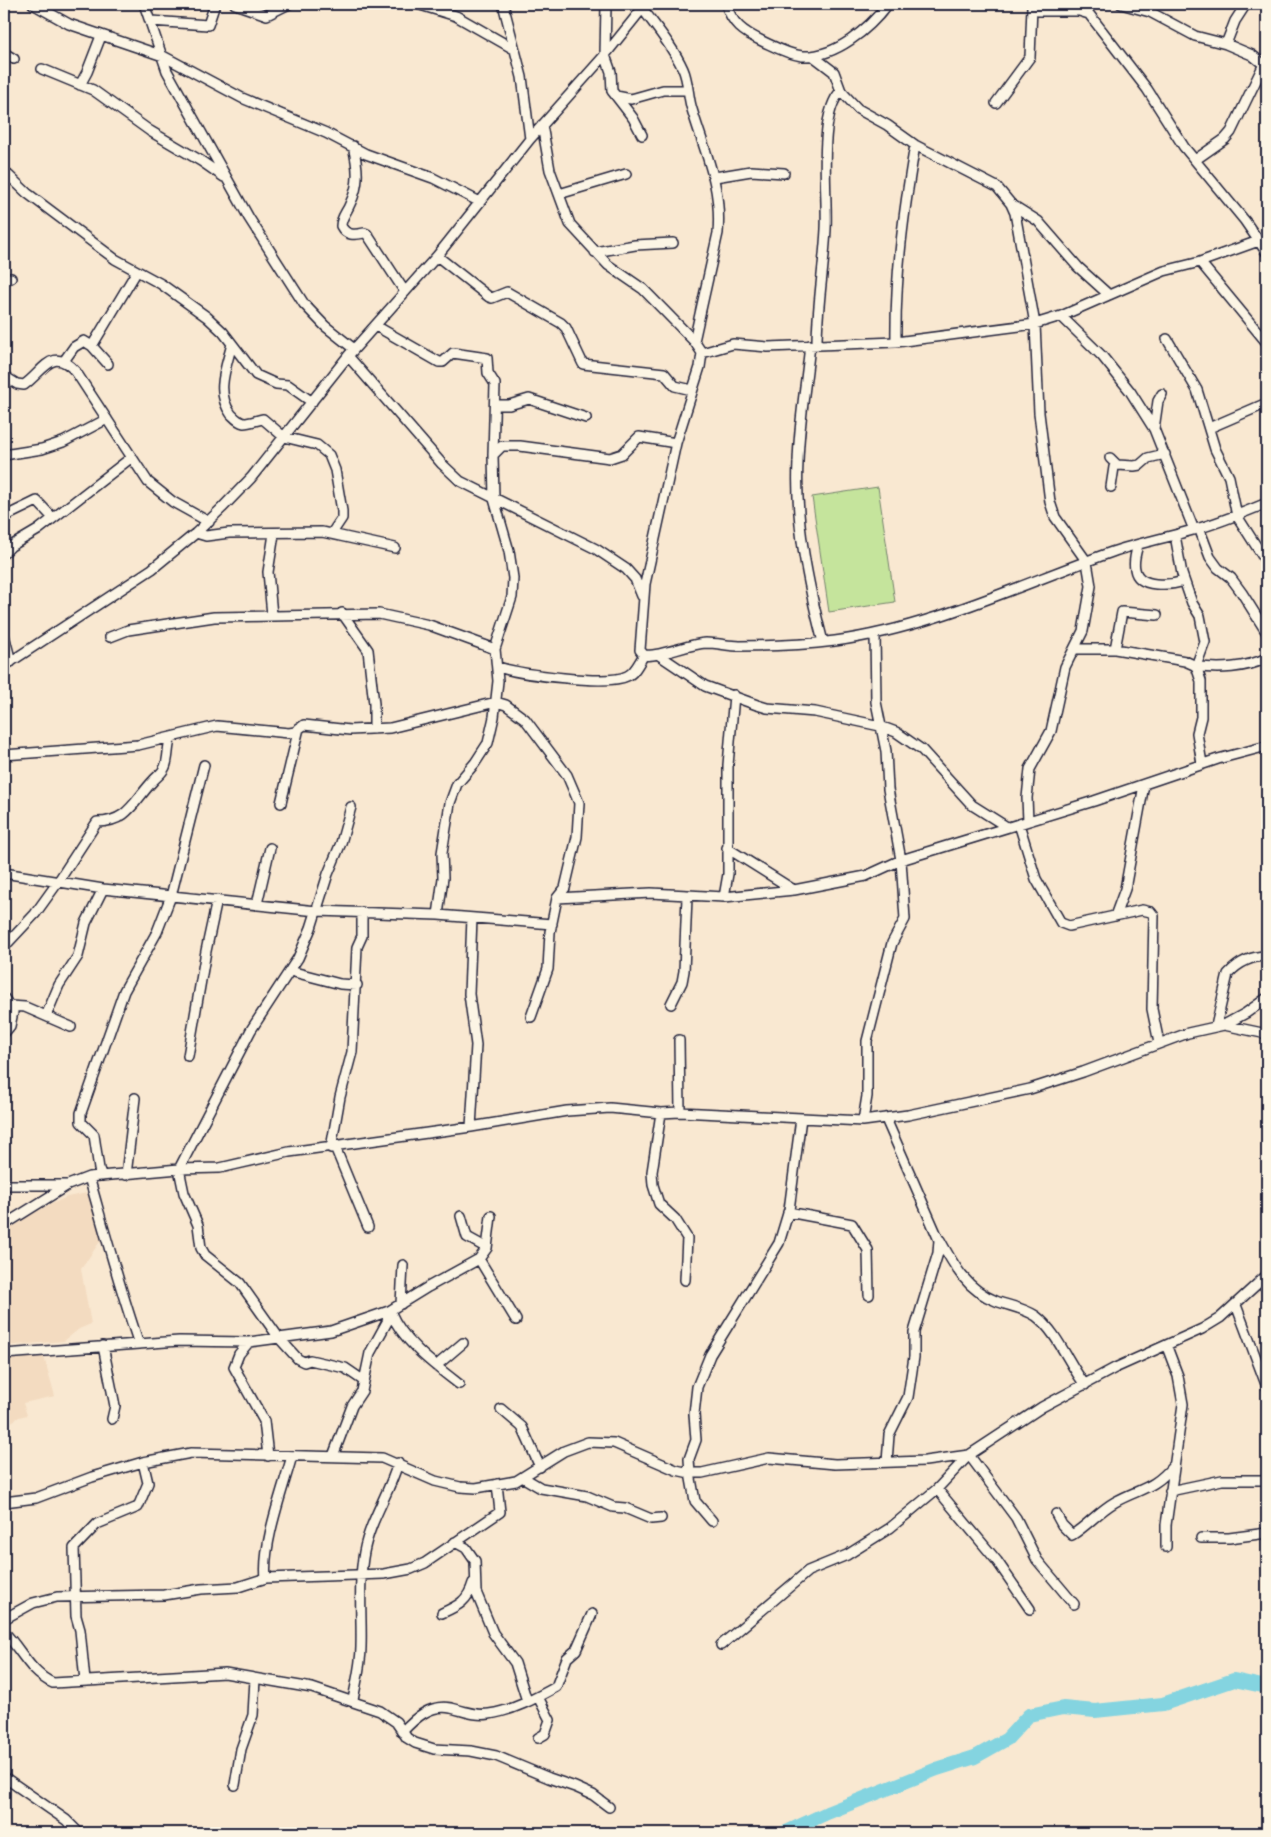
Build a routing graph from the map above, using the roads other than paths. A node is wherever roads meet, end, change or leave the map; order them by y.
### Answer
1 (34, 4) edge
2 (144, 4) edge
3 (214, 4) edge
4 (235, 4) edge
5 (288, 4) edge
6 (417, 4) edge
7 (503, 4) edge
8 (606, 4) edge
9 (726, 4) edge
10 (888, 4) edge
11 (1121, 4) edge
12 (1246, 4) edge
13 (1032, 5) edge
14 (434, 6) edge
15 (644, 6) edge
16 (1087, 8) edge
17 (151, 21) junction
18 (101, 36) junction
19 (1226, 44) junction
20 (514, 49) junction
21 (4, 53) edge
22 (605, 55) junction
23 (163, 56) junction
24 (813, 56) junction
25 (14, 59) dead end
26 (1265, 65) edge
27 (42, 69) dead end
28 (80, 85) junction
29 (687, 90) junction
30 (841, 91) junction
31 (616, 96) junction
32 (996, 103) dead end
33 (542, 125) junction
34 (642, 135) dead end
35 (530, 139) junction
36 (915, 144) junction
37 (353, 146) junction
38 (1195, 160) junction
39 (4, 171) edge
40 (784, 172) dead end
41 (626, 174) dead end
42 (225, 177) junction
43 (715, 177) junction
44 (559, 194) junction
45 (480, 202) junction
46 (1011, 204) junction
47 (1263, 240) edge
48 (673, 242) dead end
49 (595, 252) junction
50 (1267, 253) edge
51 (437, 256) junction
52 (1200, 262) junction
53 (137, 271) junction
54 (405, 292) junction
55 (1110, 295) junction
56 (1061, 316) junction
57 (1035, 324) junction
58 (376, 326) junction
59 (1166, 339) dead end
60 (694, 341) junction
61 (896, 342) junction
62 (1267, 343) edge
63 (232, 344) junction
64 (814, 345) junction
65 (92, 346) junction
66 (351, 353) junction
67 (702, 353) junction
68 (64, 361) junction
69 (108, 364) dead end
70 (4, 376) edge
71 (692, 390) junction
72 (1162, 394) dead end
73 (312, 402) junction
74 (1267, 403) edge
75 (495, 405) junction
76 (586, 418) dead end
77 (106, 419) junction
78 (1209, 428) junction
79 (1154, 429) junction
80 (284, 436) junction
81 (676, 443) junction
82 (4, 454) edge
83 (1165, 454) junction
84 (494, 455) junction
85 (132, 457) junction
86 (1111, 487) dead end
87 (494, 499) junction
88 (1267, 503) edge
89 (1236, 516) junction
90 (4, 517) edge
91 (53, 518) junction
92 (208, 522) junction
93 (1196, 529) junction
94 (196, 533) junction
95 (332, 533) junction
96 (274, 534) junction
97 (1175, 535) junction
98 (1138, 545) junction
99 (395, 548) dead end
100 (4, 553) edge
101 (1087, 562) junction
102 (1267, 564) edge
103 (1184, 581) junction
104 (642, 596) junction
105 (342, 613) junction
106 (272, 615) junction
107 (1157, 615) dead end
108 (875, 634) junction
109 (1267, 634) edge
110 (4, 635) edge
111 (110, 636) dead end
112 (823, 642) junction
113 (494, 649) junction
114 (1076, 649) junction
115 (1115, 649) junction
116 (659, 655) junction
117 (644, 656) junction
118 (1267, 658) edge
119 (7, 664) edge
120 (1196, 666) junction
121 (498, 667) junction
122 (734, 695) junction
123 (496, 702) junction
124 (300, 726) junction
125 (880, 726) junction
126 (374, 729) junction
127 (171, 737) junction
128 (1267, 746) edge
129 (4, 755) edge
130 (1202, 764) junction
131 (204, 765) dead end
132 (1144, 785) junction
133 (281, 803) dead end
134 (351, 807) dead end
135 (1023, 822) junction
136 (1008, 827) junction
137 (270, 848) dead end
138 (727, 848) junction
139 (902, 860) junction
140 (4, 873) edge
141 (58, 882) junction
142 (103, 889) junction
143 (794, 890) junction
144 (171, 896) junction
145 (687, 897) junction
146 (724, 897) junction
147 (557, 898) junction
148 (217, 900) junction
149 (257, 904) junction
150 (317, 911) junction
151 (362, 912) junction
152 (438, 915) junction
153 (1115, 916) junction
154 (472, 918) junction
155 (552, 924) junction
156 (4, 948) edge
157 (1267, 956) edge
158 (290, 971) junction
159 (357, 985) junction
160 (4, 998) edge
161 (1267, 998) edge
162 (671, 1004) dead end
163 (10, 1006) junction
164 (46, 1016) junction
165 (531, 1017) dead end
166 (1220, 1026) junction
167 (71, 1027) dead end
168 (4, 1033) edge
169 (1267, 1034) edge
170 (679, 1040) dead end
171 (1160, 1043) junction
172 (188, 1056) dead end
173 (136, 1098) dead end
174 (680, 1112) junction
175 (661, 1113) junction
176 (801, 1118) junction
177 (886, 1119) junction
178 (863, 1121) junction
179 (471, 1127) junction
180 (333, 1147) junction
181 (178, 1169) junction
182 (126, 1175) junction
183 (102, 1176) junction
184 (90, 1177) junction
185 (4, 1185) edge
186 (68, 1185) junction
187 (788, 1212) junction
188 (460, 1216) dead end
189 (491, 1216) dead end
190 (4, 1225) edge
191 (368, 1227) dead end
192 (940, 1240) junction
193 (486, 1248) junction
194 (479, 1259) junction
195 (403, 1265) dead end
196 (1267, 1275) edge
197 (685, 1280) dead end
198 (869, 1295) dead end
199 (401, 1304) junction
200 (1236, 1304) junction
201 (390, 1311) junction
202 (516, 1320) dead end
203 (279, 1338) junction
204 (249, 1342) junction
205 (463, 1343) dead end
206 (139, 1344) junction
207 (102, 1346) junction
208 (1167, 1346) junction
209 (4, 1354) edge
210 (436, 1366) junction
211 (364, 1381) junction
212 (459, 1384) dead end
213 (1085, 1385) junction
214 (1267, 1387) edge
215 (501, 1409) dead end
216 (112, 1419) dead end
217 (969, 1455) junction
218 (268, 1456) junction
219 (292, 1456) junction
220 (333, 1456) junction
221 (143, 1462) junction
222 (887, 1462) junction
223 (398, 1463) junction
224 (1173, 1466) junction
225 (540, 1467) junction
226 (690, 1473) junction
227 (524, 1478) junction
228 (1267, 1480) edge
229 (497, 1484) junction
230 (937, 1489) junction
231 (1170, 1491) junction
232 (4, 1502) edge
233 (1056, 1514) dead end
234 (661, 1518) dead end
235 (712, 1521) dead end
236 (1267, 1532) edge
237 (1201, 1538) dead end
238 (455, 1542) junction
239 (1166, 1547) dead end
240 (361, 1576) junction
241 (266, 1578) junction
242 (474, 1581) junction
243 (76, 1598) junction
244 (1074, 1604) dead end
245 (1030, 1610) dead end
246 (442, 1612) dead end
247 (592, 1614) dead end
248 (4, 1619) edge
249 (4, 1632) edge
250 (721, 1645) dead end
251 (255, 1679) junction
252 (85, 1681) junction
253 (538, 1697) junction
254 (353, 1700) junction
255 (527, 1701) junction
256 (402, 1732) junction
257 (538, 1738) dead end
258 (4, 1777) edge
259 (235, 1785) dead end
260 (609, 1807) dead end
261 (79, 1833) edge

1 - 18 street
2 - 17 street
3 - 17 street
4 - 5 street
6 - 14 street
7 - 20 street
8 - 22 street
9 - 24 street
10 - 24 street
11 - 19 street
12 - 19 street
13 - 16 street
13 - 32 street
14 - 20 street
15 - 22 street
15 - 29 street
16 - 38 street
17 - 23 street
18 - 23 street
18 - 28 street
19 - 26 street
20 - 35 street
21 - 25 street
22 - 31 street
22 - 33 street
23 - 37 street
23 - 42 street
24 - 30 street
26 - 38 street
27 - 28 street
28 - 42 street
29 - 31 street
29 - 43 street
30 - 36 street
30 - 64 street
31 - 34 street
33 - 35 street
33 - 44 street
35 - 45 street
36 - 46 street
36 - 61 street
37 - 45 street
37 - 54 street
38 - 47 street
39 - 53 street
40 - 43 street
41 - 44 street
42 - 66 street
43 - 60 street
44 - 49 street
45 - 51 street
46 - 55 street
46 - 57 street
47 - 50 street
47 - 52 street
48 - 49 street
49 - 60 street
51 - 54 street
51 - 71 street
52 - 55 street
52 - 62 street
53 - 63 street
53 - 65 street
54 - 58 street
55 - 56 street
56 - 57 street
56 - 79 street
57 - 61 street
57 - 101 street
58 - 66 street
58 - 75 street
59 - 78 street
60 - 67 street
61 - 64 street
63 - 73 street
63 - 80 street
64 - 67 street
64 - 112 street
65 - 68 street
65 - 69 street
66 - 73 street
66 - 87 street
67 - 71 street
68 - 70 street
68 - 77 street
71 - 81 street
72 - 79 street
73 - 80 street
74 - 78 street
75 - 76 street
75 - 84 street
77 - 82 street
77 - 85 street
78 - 89 street
79 - 83 street
80 - 92 street
80 - 95 street
81 - 84 street
81 - 104 street
83 - 86 street
83 - 93 street
84 - 87 street
85 - 91 street
85 - 92 street
87 - 104 street
87 - 113 street
88 - 89 street
89 - 93 street
89 - 102 street
90 - 91 street
91 - 100 street
92 - 94 street
93 - 97 street
93 - 109 street
94 - 96 street
94 - 119 street
95 - 96 street
95 - 99 street
96 - 106 street
97 - 98 street
97 - 103 street
98 - 101 street
98 - 103 street
101 - 108 street
101 - 114 street
103 - 120 street
104 - 117 street
105 - 106 street
105 - 113 street
105 - 126 street
106 - 111 street
107 - 115 street
108 - 112 street
108 - 125 street
110 - 119 street
112 - 116 street
113 - 121 street
114 - 115 street
114 - 135 street
115 - 120 street
116 - 117 street
116 - 122 street
117 - 121 street
118 - 120 street
120 - 130 street
121 - 123 street
122 - 125 street
122 - 138 street
123 - 126 street
123 - 147 street
123 - 152 street
124 - 126 street
124 - 127 street
124 - 133 street
125 - 136 street
125 - 139 street
127 - 129 street
127 - 141 street
128 - 130 street
130 - 132 street
131 - 144 street
132 - 135 street
132 - 153 street
134 - 150 street
135 - 136 street
135 - 153 street
136 - 139 street
137 - 149 street
138 - 143 street
138 - 146 street
139 - 143 street
139 - 178 street
140 - 141 street
141 - 142 street
141 - 156 street
142 - 144 street
142 - 164 street
143 - 146 street
144 - 148 street
144 - 183 street
145 - 146 street
145 - 147 street
145 - 162 street
147 - 155 street
148 - 149 street
148 - 172 street
149 - 150 street
150 - 151 street
150 - 158 street
151 - 152 street
151 - 159 street
152 - 154 street
153 - 171 street
154 - 155 street
154 - 179 street
155 - 165 street
157 - 166 street
158 - 159 street
158 - 181 street
159 - 180 street
160 - 163 street
161 - 166 street
163 - 164 street
163 - 168 street
164 - 167 street
166 - 169 street
166 - 171 street
170 - 174 street
171 - 177 street
173 - 182 street
174 - 175 street
174 - 176 street
175 - 179 street
175 - 197 street
176 - 178 street
176 - 187 street
177 - 178 street
177 - 192 street
179 - 180 street
180 - 181 street
180 - 191 street
181 - 182 street
181 - 203 street
182 - 183 street
183 - 184 street
184 - 186 street
184 - 206 street
185 - 186 street
186 - 190 street
187 - 198 street
187 - 226 street
188 - 193 street
189 - 193 street
192 - 213 street
192 - 222 street
193 - 194 street
194 - 199 street
194 - 202 street
195 - 199 street
196 - 200 street
199 - 201 street
200 - 208 street
200 - 214 street
201 - 203 street
201 - 210 street
201 - 211 street
203 - 204 street
203 - 211 street
204 - 206 street
204 - 218 street
205 - 210 street
206 - 207 street
207 - 209 street
207 - 216 street
208 - 213 street
208 - 224 street
210 - 212 street
211 - 220 street
213 - 217 street
215 - 225 street
217 - 222 street
217 - 230 street
217 - 244 street
218 - 219 street
218 - 221 street
219 - 220 street
219 - 241 street
220 - 223 street
221 - 232 street
221 - 243 street
222 - 226 street
223 - 229 street
223 - 240 street
224 - 231 street
224 - 233 street
225 - 226 street
225 - 227 street
226 - 235 street
227 - 229 street
227 - 234 street
228 - 231 street
229 - 238 street
230 - 245 street
230 - 250 street
231 - 239 street
236 - 237 street
238 - 240 street
238 - 242 street
240 - 241 street
240 - 254 street
241 - 243 street
242 - 246 street
242 - 255 street
243 - 248 street
243 - 252 street
247 - 253 street
249 - 252 street
251 - 252 street
251 - 254 street
251 - 259 street
253 - 255 street
253 - 257 street
254 - 256 street
255 - 256 street
256 - 260 street
258 - 261 street

